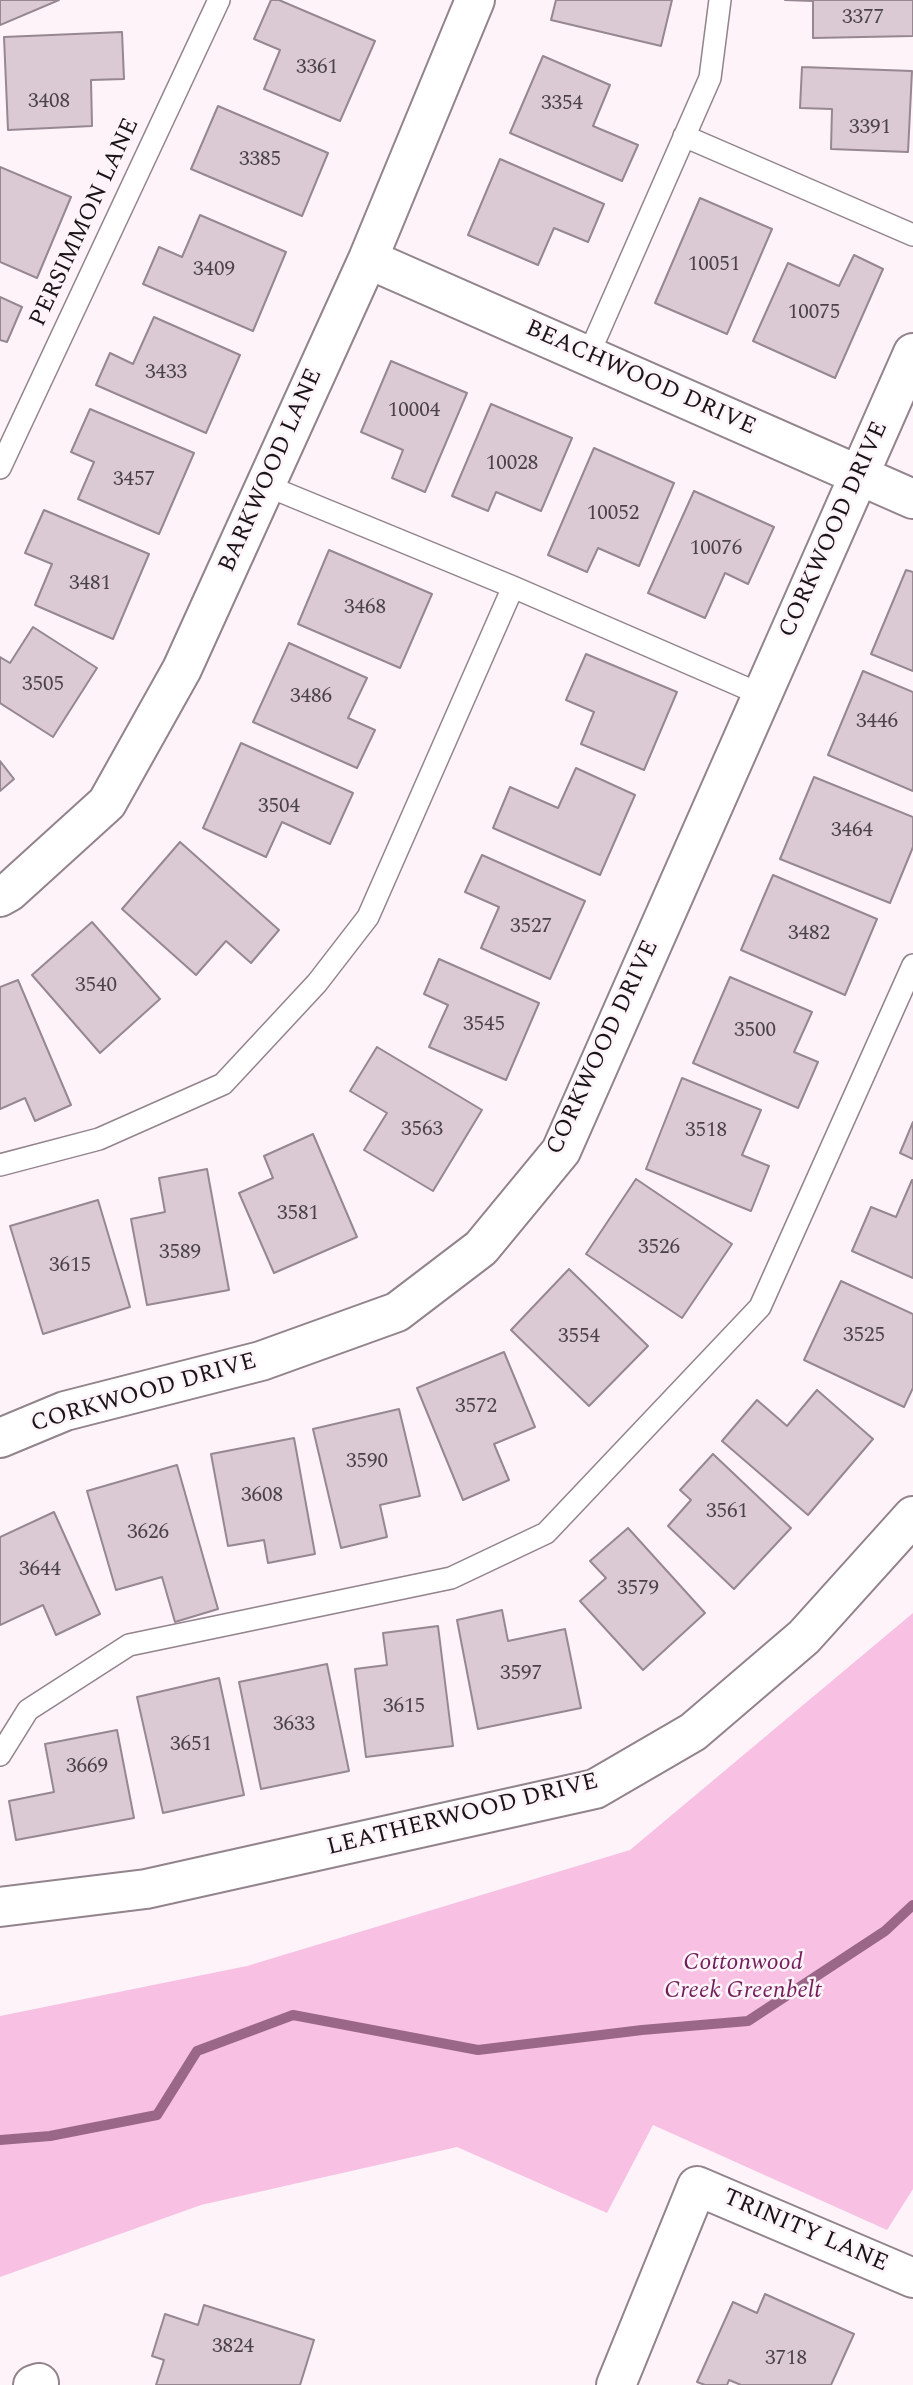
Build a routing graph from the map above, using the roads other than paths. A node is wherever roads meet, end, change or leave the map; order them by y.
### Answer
1 (219, 0) edge
2 (475, 0) edge
3 (720, 0) edge
4 (684, 136) junction
5 (913, 235) edge
6 (368, 258) junction
7 (913, 353) edge
8 (588, 356) junction
9 (0, 468) edge
10 (858, 476) junction
11 (265, 485) junction
12 (913, 499) edge
13 (513, 587) junction
14 (762, 695) junction
15 (0, 897) edge
16 (913, 965) edge
17 (0, 1165) edge
18 (0, 1438) edge
19 (913, 1516) edge
20 (0, 1755) edge
21 (0, 1907) edge
22 (913, 2278) edge
23 (616, 2385) edge

1 - 9 lane, PERSIMMON LANE
2 - 6 street, BARKWOOD LANE
3 - 4 lane
4 - 5 lane
4 - 8 lane
6 - 8 street, BEACHWOOD DRIVE
6 - 11 street, BARKWOOD LANE
7 - 10 street, CORKWOOD DRIVE
8 - 10 street, BEACHWOOD DRIVE
10 - 12 street, BEACHWOOD DRIVE
10 - 14 street, CORKWOOD DRIVE
11 - 13 lane
11 - 15 street, BARKWOOD LANE
13 - 14 lane
13 - 17 lane
14 - 18 street, CORKWOOD DRIVE
16 - 20 lane
19 - 21 street, LEATHERWOOD DRIVE
22 - 23 street, TRINITY LANE

